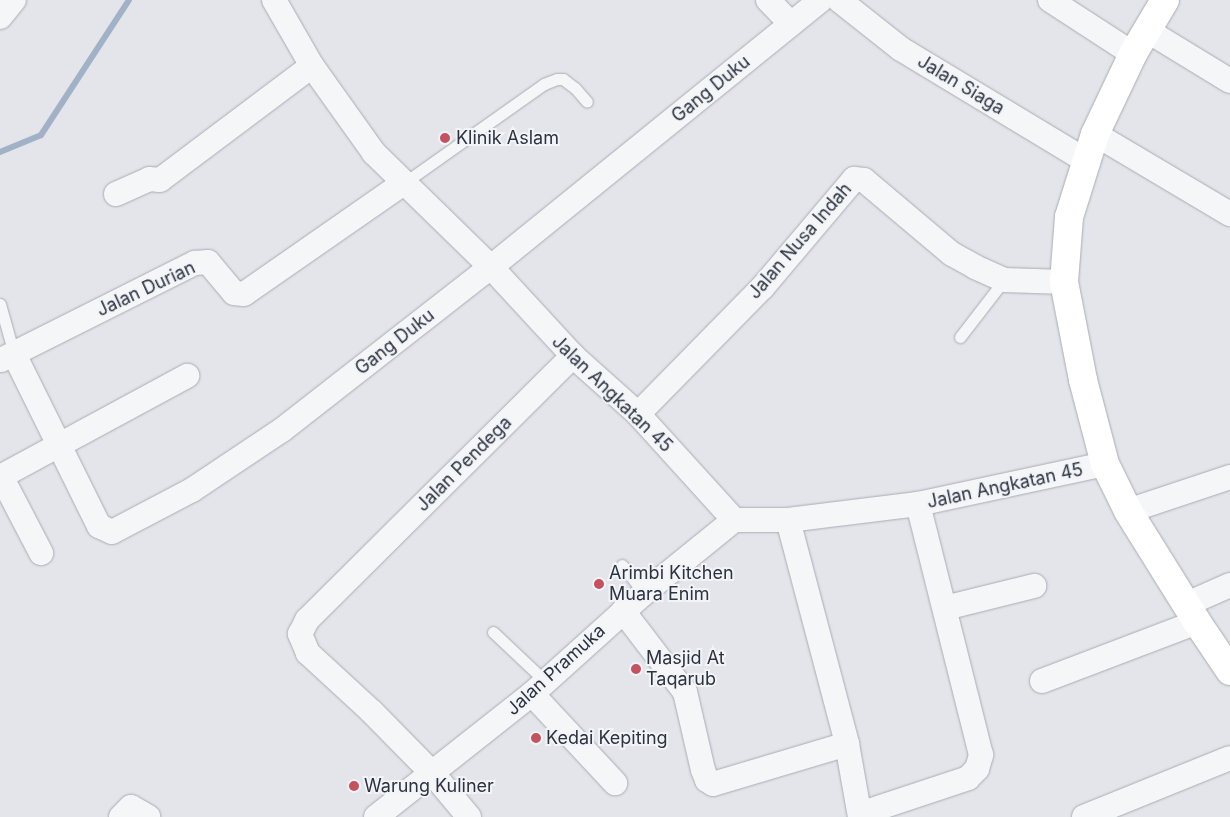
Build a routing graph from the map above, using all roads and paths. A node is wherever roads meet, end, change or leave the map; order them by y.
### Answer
1 (14, 0) edge
2 (274, 0) edge
3 (768, 0) edge
4 (821, 0) edge
5 (839, 0) edge
6 (1050, 0) edge
7 (1165, 0) edge
8 (0, 17) edge
9 (791, 24) junction
10 (1148, 31) junction
11 (1133, 54) junction
12 (312, 66) junction
13 (1230, 80) edge
14 (587, 102) dead end
15 (1095, 134) junction
16 (1088, 162) junction
17 (404, 183) junction
18 (116, 194) dead end
19 (1230, 214) edge
20 (491, 267) junction
21 (1004, 280) junction
22 (1064, 282) junction
23 (0, 304) edge
24 (960, 336) dead end
25 (573, 356) junction
26 (7, 358) edge
27 (187, 376) dead end
28 (638, 414) junction
29 (59, 447) junction
30 (1105, 464) junction
31 (0, 477) edge
32 (1230, 477) edge
33 (918, 504) junction
34 (1128, 511) junction
35 (734, 520) junction
36 (788, 520) junction
37 (42, 553) dead end
38 (622, 564) dead end
39 (1230, 585) edge
40 (1034, 586) dead end
41 (644, 592) junction
42 (945, 608) junction
43 (622, 611) junction
44 (1192, 613) junction
45 (494, 632) dead end
46 (1230, 671) edge
47 (1042, 681) dead end
48 (538, 688) junction
49 (847, 744) junction
50 (1230, 758) edge
51 (433, 774) junction
52 (615, 783) dead end
53 (860, 816) edge
54 (121, 817) edge
55 (148, 817) edge
56 (376, 817) edge
57 (468, 817) edge
58 (1084, 817) edge

1 - 8 street
2 - 12 street, Jalan Angkatan 45
3 - 9 street
4 - 9 street, Gang Duku
5 - 16 street, Jalan Siaga
6 - 11 street
7 - 10 highway
9 - 20 street, Gang Duku
10 - 11 highway
10 - 13 street
11 - 15 highway
12 - 17 street, Jalan Angkatan 45
12 - 18 street
14 - 17 lane
15 - 16 highway
15 - 19 street
16 - 22 highway
17 - 20 street, Jalan Angkatan 45
17 - 26 street, Jalan Durian
20 - 25 street, Jalan Angkatan 45
20 - 29 street, Gang Duku
21 - 22 street, Jalan Nusa Indah
21 - 24 lane
21 - 28 street, Jalan Nusa Indah
22 - 30 highway
23 - 26 lane
25 - 28 street, Jalan Angkatan 45
25 - 51 street, Jalan Pendega
26 - 29 street, Gang Duku
27 - 29 street
28 - 35 street, Jalan Angkatan 45
29 - 31 street
30 - 33 street, Jalan Angkatan 45
30 - 34 highway
31 - 37 street
32 - 34 street
33 - 36 street, Jalan Angkatan 45
33 - 42 street
34 - 44 highway
35 - 36 street, Jalan Angkatan 45
35 - 41 street, Jalan Pramuka
36 - 49 street
38 - 41 lane
39 - 44 street
40 - 42 street
41 - 43 street, Jalan Pramuka
42 - 53 street
43 - 48 street, Jalan Pramuka
43 - 49 street
44 - 46 highway
44 - 47 street
45 - 48 lane
48 - 51 street, Jalan Pramuka
48 - 52 street
49 - 53 street
50 - 58 street
51 - 56 street, Jalan Pramuka
51 - 57 street, Jalan Pendega
54 - 55 street

